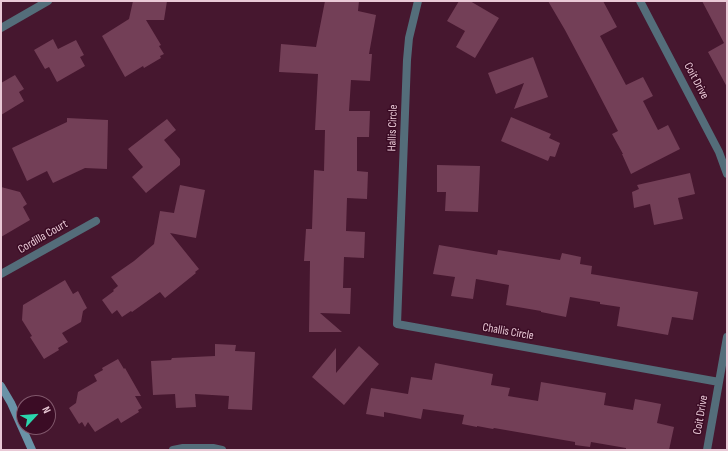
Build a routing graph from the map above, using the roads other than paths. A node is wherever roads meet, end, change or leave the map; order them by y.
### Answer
1 (48, 1) edge
2 (418, 1) edge
3 (640, 1) edge
4 (1, 28) edge
5 (727, 174) edge
6 (401, 219) joint
7 (96, 220) dead end
8 (1, 274) edge
9 (727, 337) edge
10 (719, 382) junction
11 (1, 386) edge
12 (32, 450) edge
13 (173, 450) edge
14 (222, 450) edge
15 (707, 450) edge

1 - 4 street
2 - 6 street, Hallis Circle
3 - 5 street, Coit Drive
6 - 10 street, Challis Circle
7 - 8 street, Cordilla Court
9 - 10 street, Coit Drive
10 - 15 street, Coit Drive
11 - 12 main road
13 - 14 street

